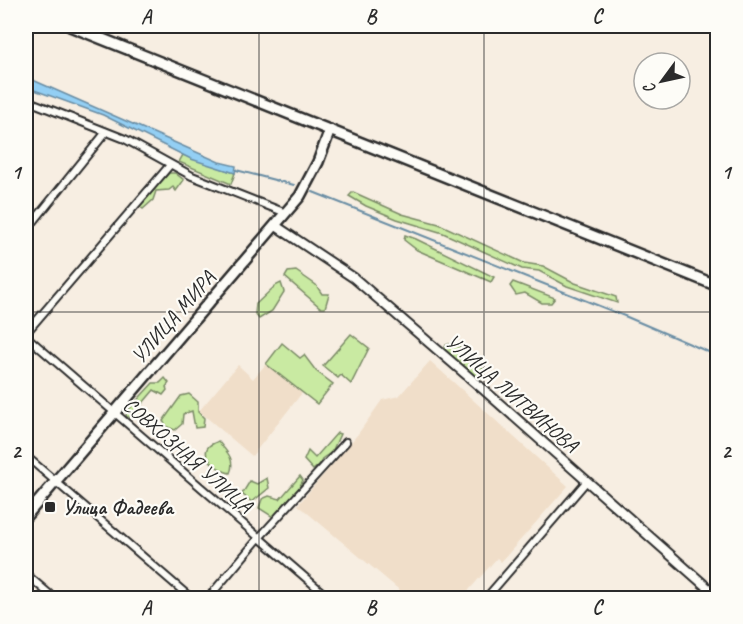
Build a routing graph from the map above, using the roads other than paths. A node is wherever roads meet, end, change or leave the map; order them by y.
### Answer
1 (70, 26) edge
2 (26, 100) edge
3 (330, 130) junction
4 (106, 132) junction
5 (170, 165) junction
6 (286, 213) junction
7 (276, 226) junction
8 (26, 231) edge
9 (717, 286) edge
10 (26, 335) edge
11 (113, 412) junction
12 (346, 442) dead end
13 (26, 456) edge
14 (55, 482) junction
15 (586, 482) junction
16 (26, 516) edge
17 (259, 538) junction
18 (26, 574) edge
19 (717, 597) edge
20 (54, 598) edge
21 (191, 598) edge
22 (208, 598) edge
23 (329, 598) edge
24 (486, 598) edge

1 - 3 main road
2 - 4 street
3 - 6 main road, УЛИЦА МИРА
3 - 9 main road
4 - 5 street
4 - 8 street
5 - 6 street
5 - 10 street
6 - 7 main road, УЛИЦА МИРА
7 - 11 main road, УЛИЦА МИРА
7 - 15 street, УЛИЦА ЛИТВИНОВА
10 - 11 street, СОВХОЗНАЯ УЛИЦА
11 - 14 main road, УЛИЦА МИРА
11 - 17 street, СОВХОЗНАЯ УЛИЦА
12 - 17 street
13 - 14 street
14 - 16 main road, УЛИЦА МИРА
14 - 21 street
15 - 19 street, УЛИЦА ЛИТВИНОВА
15 - 24 street
17 - 22 street
17 - 23 street, СОВХОЗНАЯ УЛИЦА
18 - 20 street

